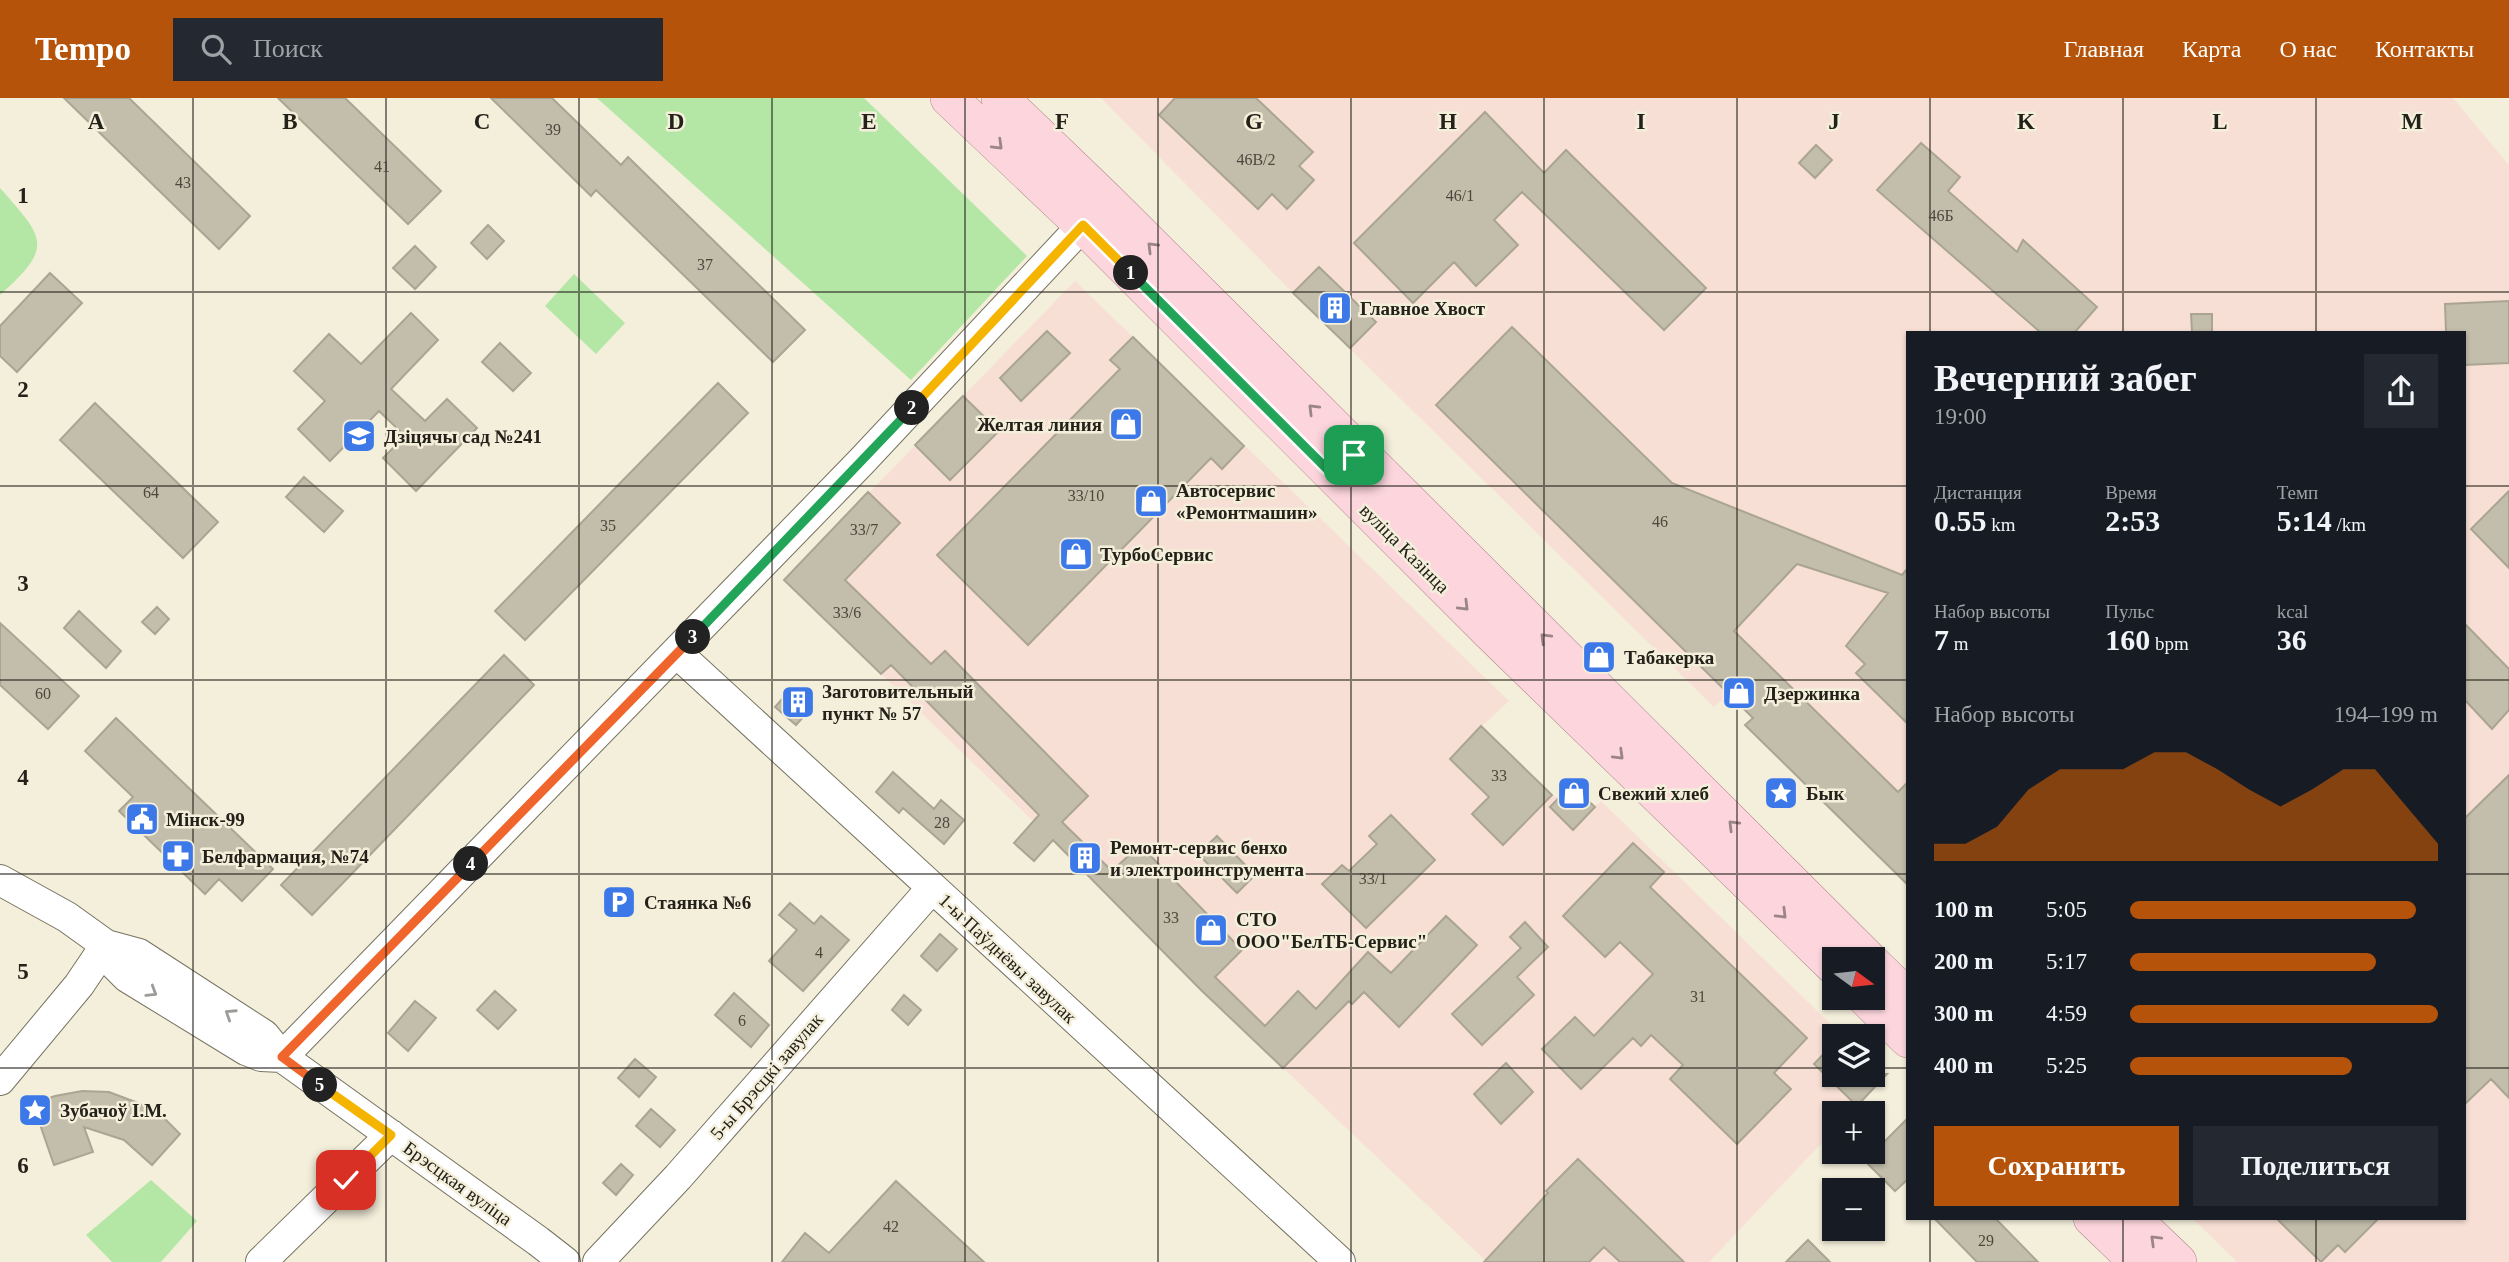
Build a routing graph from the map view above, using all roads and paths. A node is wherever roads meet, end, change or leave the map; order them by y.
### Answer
1 (949, 98) edge
2 (1000, 98) edge
3 (1095, 213) junction
4 (1342, 460) junction
5 (677, 653) junction
6 (0, 880) edge
7 (932, 888) junction
8 (106, 945) junction
9 (1855, 947) edge
10 (1822, 954) edge
11 (1885, 985) edge
12 (1885, 1009) edge
13 (1905, 1020) edge
14 (282, 1057) junction
15 (0, 1080) edge
16 (391, 1135) junction
17 (2108, 1220) edge
18 (261, 1262) edge
19 (565, 1262) edge
20 (598, 1262) edge
21 (1340, 1262) edge
22 (2138, 1262) edge
23 (2178, 1262) edge

1 -> 3 main road, вуліца Казінца
2 - 3 main road, вуліца Казінца
3 - 4 main road, вуліца Казінца
3 - 5 street
9 -> 4 main road, вуліца Казінца
4 -> 10 main road, вуліца Казінца
5 - 7 street, 1-ы Паўднёвы завулак
5 - 14 street
6 - 8 street, Брэсцкая вуліца
7 - 20 street, 5-ы Брэсцкі завулак
7 - 21 street, 1-ы Паўднёвы завулак
8 - 14 street, Брэсцкая вуліца
8 - 15 street
11 - 13 main road
12 - 13 main road
14 - 16 street, Брэсцкая вуліца
16 - 18 street
16 - 19 street, Брэсцкая вуліца
17 - 22 main road
23 -> 17 main road

